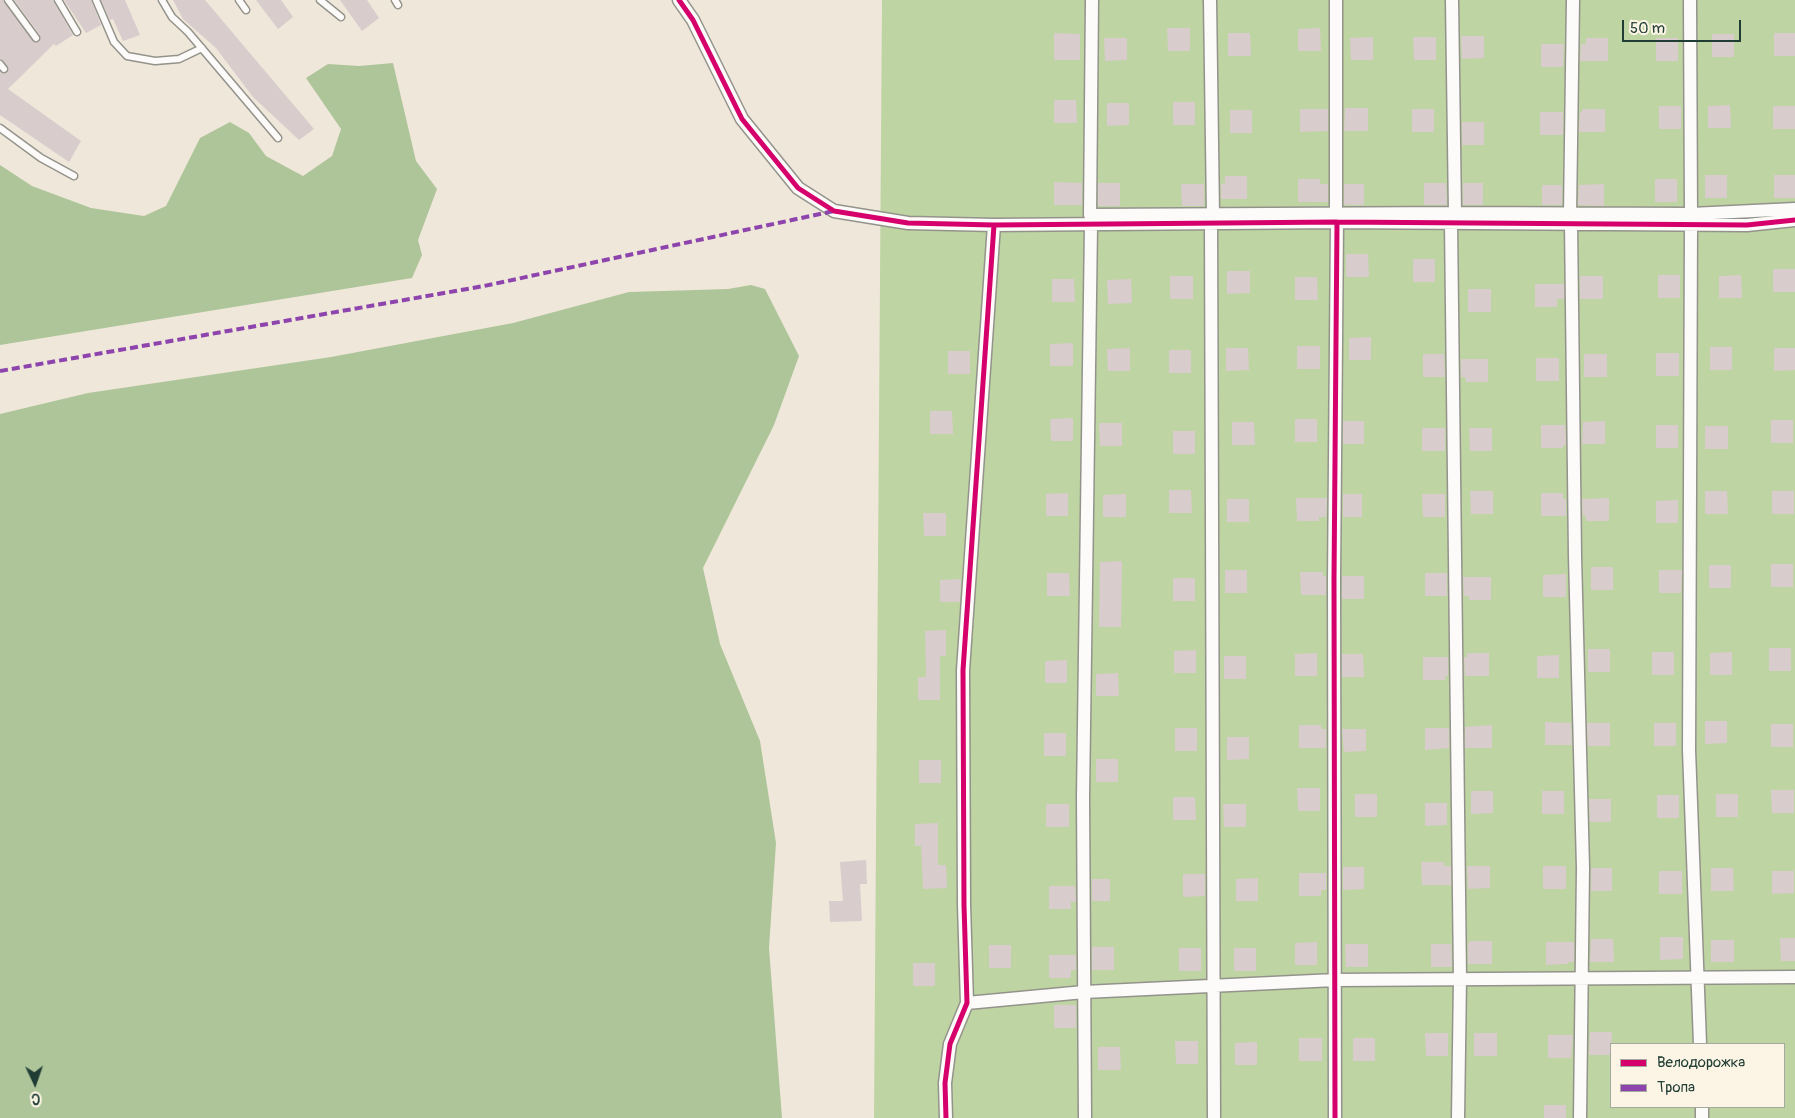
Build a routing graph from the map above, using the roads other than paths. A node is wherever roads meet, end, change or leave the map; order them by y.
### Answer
1 (8, 0) edge
2 (58, 0) edge
3 (96, 0) edge
4 (162, 0) edge
5 (239, 0) edge
6 (320, 0) edge
7 (679, 0) edge
8 (1092, 0) edge
9 (1210, 0) edge
10 (1336, 0) edge
11 (1452, 0) edge
12 (1573, 0) edge
13 (1690, 0) edge
14 (246, 10) dead end
15 (342, 17) dead end
16 (77, 32) dead end
17 (36, 38) dead end
18 (202, 48) junction
19 (0, 128) edge
20 (278, 138) dead end
21 (74, 176) dead end
22 (1795, 209) edge
23 (1337, 218) junction
24 (1453, 218) junction
25 (1571, 218) junction
26 (1212, 219) junction
27 (1691, 220) junction
28 (1795, 220) edge
29 (994, 225) junction
30 (1091, 225) junction
31 (1698, 977) junction
32 (1795, 977) edge
33 (1460, 978) junction
34 (1580, 978) junction
35 (1335, 980) junction
36 (1215, 986) junction
37 (1084, 992) junction
38 (967, 1003) junction
39 (1700, 1043) edge
40 (946, 1118) edge
41 (1085, 1118) edge
42 (1214, 1118) edge
43 (1335, 1118) edge
44 (1458, 1118) edge
45 (1580, 1118) edge

1 - 17 lane
2 - 16 lane
3 - 18 lane
4 - 18 lane
5 - 14 lane
6 - 15 lane
7 - 29 street
8 - 26 street
9 - 26 street
10 - 23 street
11 - 24 street
12 - 25 street
13 - 27 street
18 - 20 lane
19 - 21 lane
22 - 27 street
23 - 24 street
23 - 26 street
23 - 35 street
24 - 25 street
24 - 33 street
25 - 27 street
25 - 34 street
26 - 30 street
26 - 36 street
27 - 28 street
27 - 31 street
29 - 30 street
29 - 38 street
30 - 37 street
31 - 32 street
31 - 34 street
31 - 39 street
33 - 34 street
33 - 35 street
33 - 44 street
34 - 45 street
35 - 36 street
35 - 43 street
36 - 37 street
36 - 42 street
37 - 38 street
37 - 41 street
38 - 40 street

